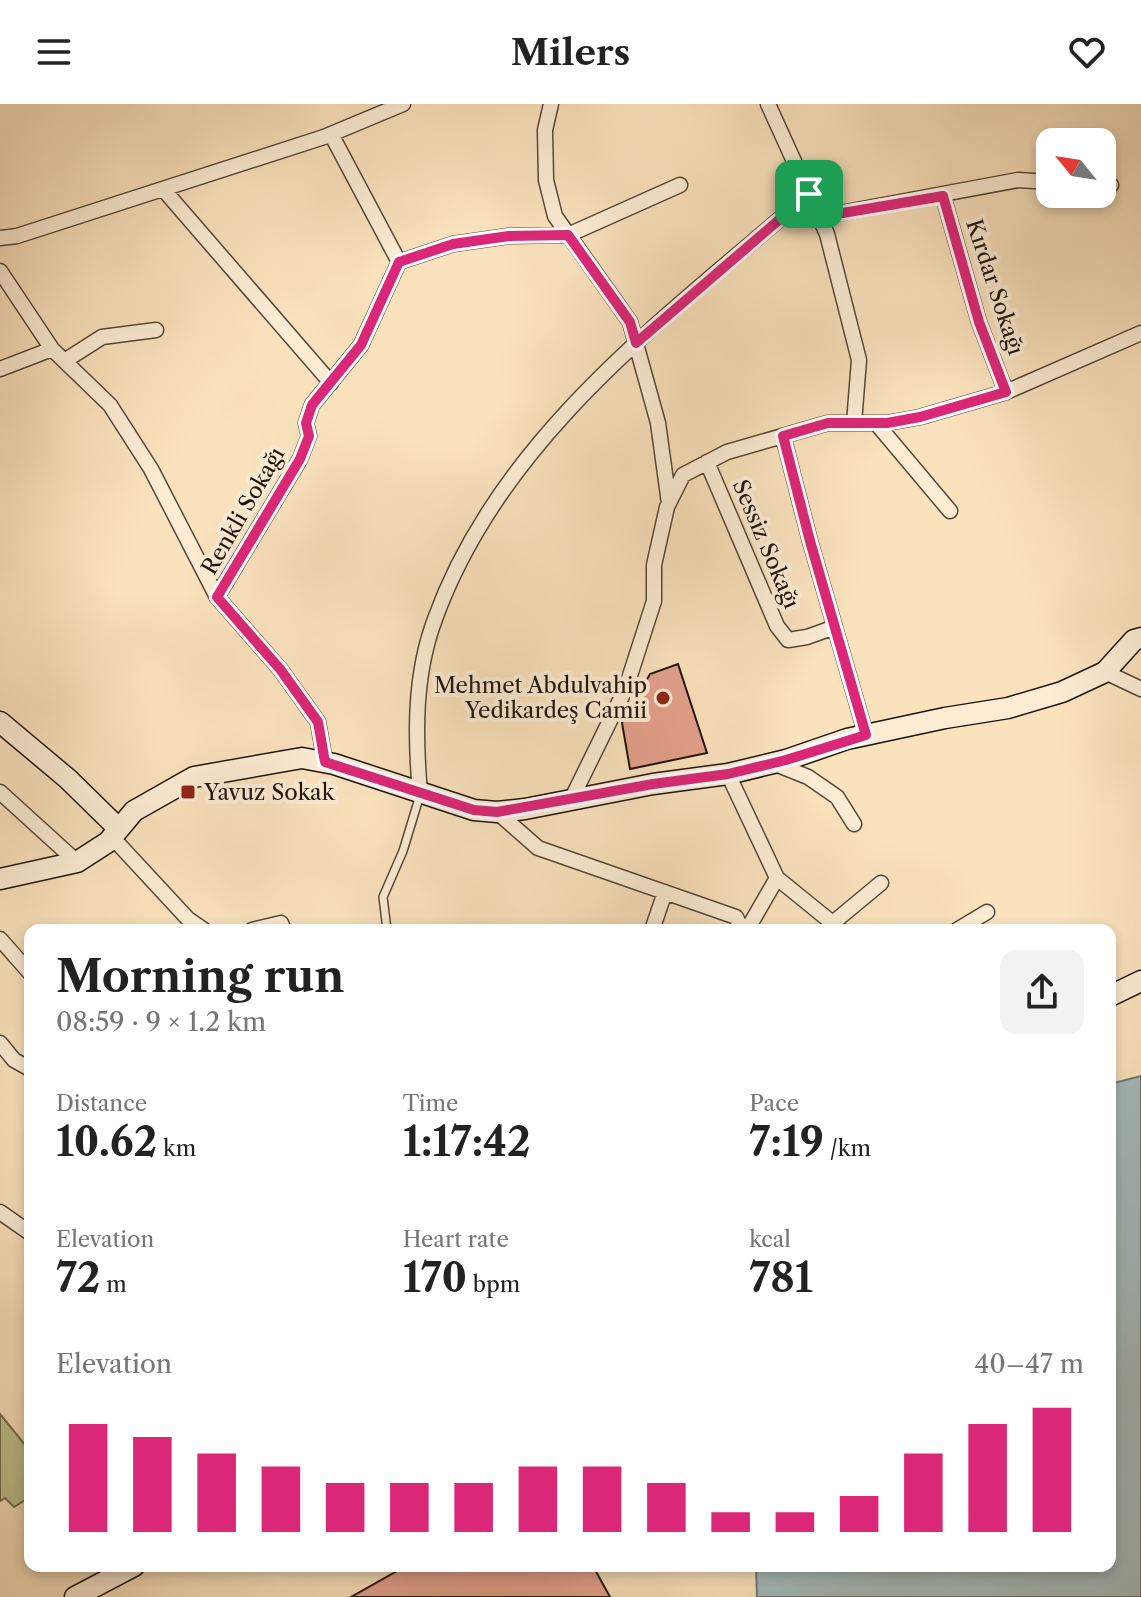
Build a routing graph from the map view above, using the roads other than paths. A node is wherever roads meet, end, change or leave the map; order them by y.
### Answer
1 (403, 104) edge
2 (551, 104) edge
3 (768, 104) edge
4 (331, 134) junction
5 (1036, 181) edge
6 (680, 185) dead end
7 (163, 189) junction
8 (809, 194) junction
9 (943, 196) junction
10 (819, 217) junction
11 (568, 235) junction
12 (0, 238) edge
13 (399, 262) junction
14 (2, 280) edge
15 (156, 330) dead end
16 (1141, 333) edge
17 (636, 343) junction
18 (52, 349) junction
19 (66, 360) junction
20 (0, 369) edge
21 (331, 383) junction
22 (1006, 392) junction
23 (854, 423) junction
24 (876, 423) junction
25 (783, 436) junction
26 (707, 462) junction
27 (669, 504) junction
28 (950, 511) dead end
29 (217, 597) junction
30 (835, 627) junction
31 (1141, 638) edge
32 (1105, 672) junction
33 (1141, 689) edge
34 (0, 722) edge
35 (866, 735) junction
36 (325, 762) junction
37 (772, 763) junction
38 (728, 774) junction
39 (0, 792) edge
40 (420, 793) junction
41 (571, 800) junction
42 (497, 812) junction
43 (854, 824) dead end
44 (115, 833) junction
45 (77, 862) junction
46 (777, 878) junction
47 (0, 879) edge
48 (881, 883) dead end
49 (665, 892) junction
50 (987, 912) dead end
51 (188, 919) junction
52 (183, 924) edge
53 (195, 924) edge
54 (386, 924) edge
55 (654, 924) edge
56 (740, 924) edge
57 (748, 924) edge
58 (834, 924) edge
59 (839, 924) edge
60 (967, 924) edge
61 (0, 939) edge
62 (24, 966) edge
63 (1141, 981) edge
64 (1116, 993) edge
65 (0, 1043) edge
66 (24, 1066) edge
67 (0, 1212) edge
68 (24, 1229) edge
69 (123, 1572) edge
70 (75, 1597) edge

1 - 4 street
2 - 11 street
3 - 8 street
4 - 7 street
4 - 13 street
5 - 9 street
6 - 11 street
7 - 12 street
7 - 21 street
8 - 10 street
8 - 17 street
9 - 10 street
9 - 22 street, Kırdar Sokağı
10 - 23 street
11 - 13 street
11 - 17 street
13 - 21 street, Renkli Sokağı
14 - 18 street
15 - 19 street
16 - 22 street
17 - 27 street
17 - 40 street
18 - 19 street
18 - 20 street
19 - 29 street
21 - 29 street, Renkli Sokağı
22 - 24 street
23 - 24 street
23 - 25 street
24 - 28 street
25 - 26 street
25 - 30 street
26 - 27 street
26 - 30 street, Sessiz Sokağı
27 - 41 street
29 - 36 street
30 - 35 street
31 - 32 main road
32 - 33 street
32 - 35 main road
34 - 44 main road
35 - 37 main road
36 - 40 main road
36 - 44 main road
37 - 38 main road
37 - 43 street
38 - 41 main road
38 - 46 street
39 - 45 street
40 - 42 main road
40 - 54 lane
41 - 42 main road
42 - 49 street
44 - 45 main road
44 - 51 street
45 - 47 main road
46 - 57 street
46 - 58 street
48 - 59 street
49 - 55 street
49 - 56 street
50 - 60 street
51 - 52 street
51 - 53 street
61 - 62 street
63 - 64 main road
65 - 66 street
67 - 68 street
69 - 70 main road

